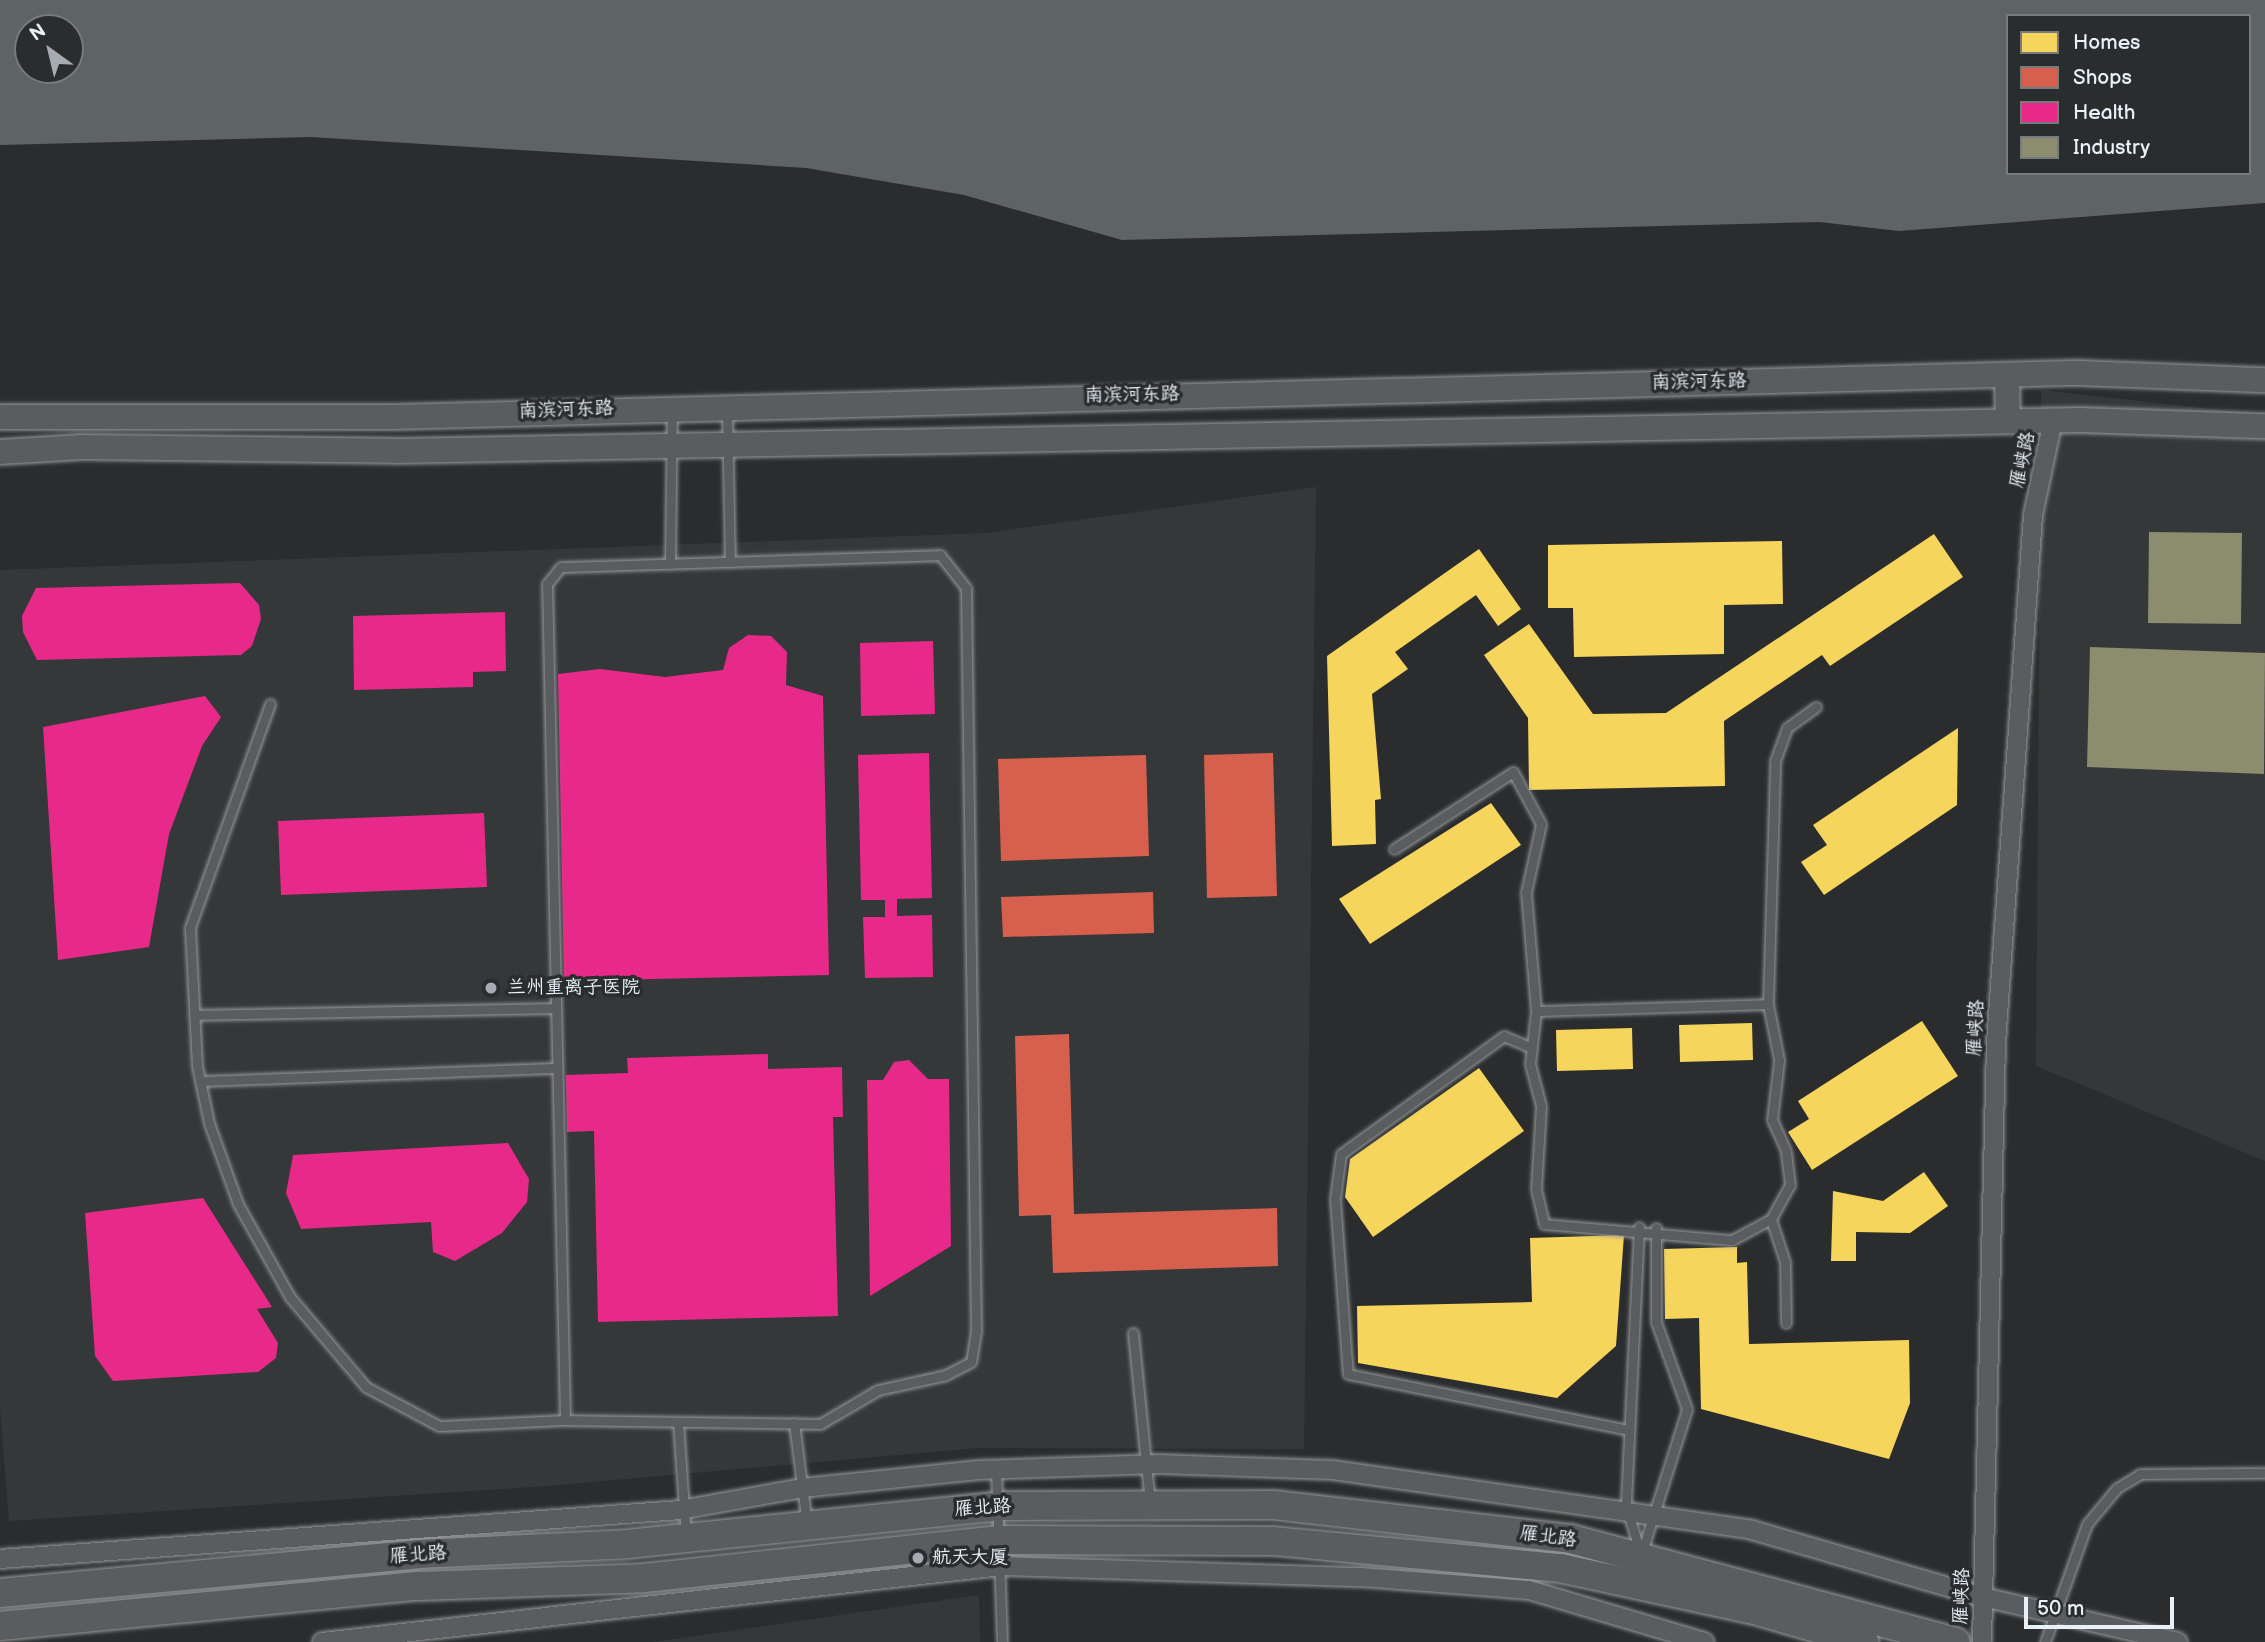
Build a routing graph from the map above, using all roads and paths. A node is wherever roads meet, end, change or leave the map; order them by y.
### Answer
1 (2007, 375) junction
2 (2265, 380) edge
3 (727, 404) junction
4 (672, 406) junction
5 (0, 417) edge
6 (2053, 420) junction
7 (2008, 421) junction
8 (2265, 426) edge
9 (728, 445) junction
10 (671, 446) junction
11 (0, 452) edge
12 (730, 562) junction
13 (670, 564) junction
14 (270, 704) dead end
15 (1816, 708) dead end
16 (1394, 849) dead end
17 (1768, 1004) junction
18 (554, 1008) junction
19 (1536, 1011) junction
20 (194, 1015) junction
21 (1532, 1048) junction
22 (555, 1068) junction
23 (201, 1081) junction
24 (1771, 1219) junction
25 (1639, 1227) junction
26 (1656, 1228) junction
27 (1786, 1323) dead end
28 (1133, 1333) dead end
29 (565, 1420) junction
30 (678, 1422) junction
31 (794, 1423) junction
32 (1628, 1430) junction
33 (1145, 1464) junction
34 (996, 1469) junction
35 (2265, 1473) edge
36 (802, 1488) junction
37 (1150, 1505) junction
38 (998, 1506) junction
39 (1626, 1507) junction
40 (680, 1510) junction
41 (1653, 1512) junction
42 (807, 1525) junction
43 (687, 1538) junction
44 (1002, 1553) junction
45 (1641, 1556) junction
46 (0, 1559) edge
47 (0, 1593) edge
48 (1983, 1597) junction
49 (2055, 1614) junction
50 (0, 1626) edge
51 (322, 1642) edge
52 (1002, 1642) edge
53 (1704, 1642) edge
54 (1864, 1642) edge
55 (1955, 1642) edge
56 (1982, 1642) edge
57 (2045, 1642) edge
58 (2178, 1642) edge

1 - 2 main road, 南滨河东路
1 - 3 main road, 南滨河东路
1 - 7 main road
3 - 4 main road, 南滨河东路
3 - 9 lane
4 - 5 main road, 南滨河东路
4 - 10 lane
6 - 7 main road, 南滨河东路
6 - 8 main road, 南滨河东路
6 - 48 street, 雁峡路
7 - 9 main road, 南滨河东路
9 - 10 main road, 南滨河东路
9 - 12 lane
10 - 11 main road, 南滨河东路
10 - 13 lane
12 - 13 lane
12 - 31 lane
13 - 18 lane
14 - 20 lane
15 - 17 lane
16 - 19 lane
17 - 19 lane
17 - 24 lane
18 - 20 lane
18 - 22 lane
19 - 21 lane
20 - 23 lane
21 - 25 lane
21 - 32 lane
22 - 23 lane
22 - 29 lane
23 - 29 lane
24 - 26 lane
24 - 27 lane
25 - 26 lane
25 - 32 lane
26 - 41 lane
28 - 33 lane
29 - 30 lane
30 - 31 lane
30 - 40 lane
31 - 36 lane
32 - 39 lane
33 - 34 street
33 - 37 lane
33 - 39 street
34 - 36 street
34 - 38 lane
35 - 49 lane
36 - 40 street
36 - 42 lane
37 - 38 main road, 雁北路
37 - 45 main road, 雁北路
38 - 42 main road, 雁北路
38 - 44 lane
39 - 41 street
39 - 45 lane
40 - 43 lane
40 - 46 street
41 - 45 lane
41 - 48 street
42 - 43 main road, 雁北路
43 - 47 main road, 雁北路
44 - 50 main road, 雁北路
44 - 51 street
44 - 52 lane
44 - 53 street
44 - 54 main road, 雁北路
45 - 55 main road, 雁北路
48 - 49 street
48 - 56 street, 雁峡路
49 - 57 lane
49 - 58 street

